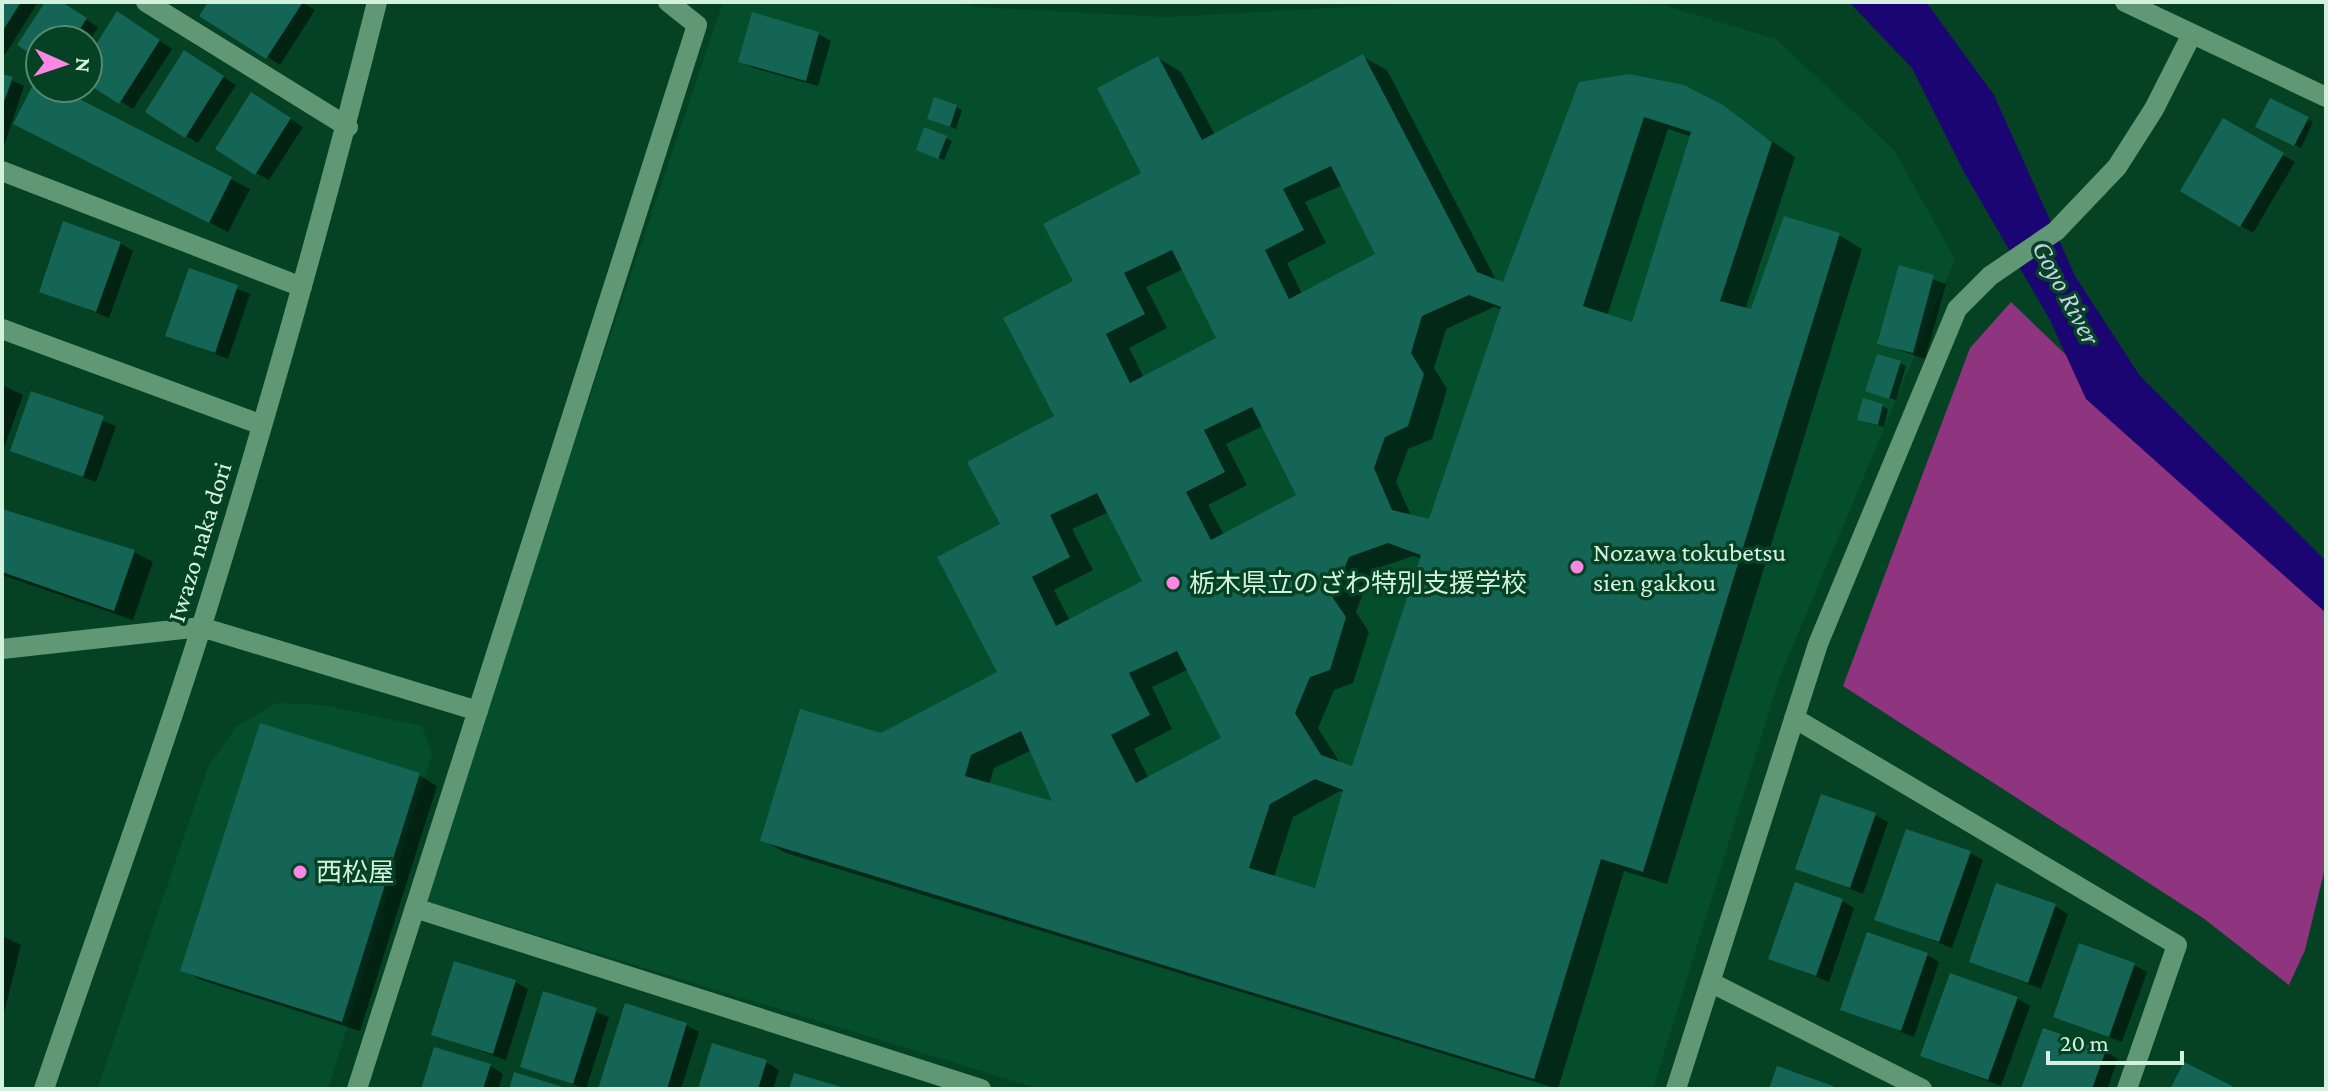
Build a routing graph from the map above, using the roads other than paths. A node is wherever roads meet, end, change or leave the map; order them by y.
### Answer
1 (146, 2) edge
2 (377, 2) edge
3 (668, 2) edge
4 (2125, 2) edge
5 (2192, 34) junction
6 (2326, 97) edge
7 (348, 127) junction
8 (2, 171) edge
9 (302, 287) junction
10 (2, 329) edge
11 (262, 425) junction
12 (201, 627) junction
13 (2, 649) edge
14 (478, 711) junction
15 (1794, 718) junction
16 (415, 908) junction
17 (1710, 982) junction
18 (976, 1088) edge
19 (44, 1089) edge
20 (357, 1089) edge
21 (1676, 1089) edge
22 (1922, 1089) edge
23 (2127, 1089) edge

1 - 7 street
2 - 7 street, Iwazo naka dori
3 - 14 street
4 - 5 street
5 - 6 street
5 - 15 street
7 - 9 street, Iwazo naka dori
8 - 9 street
9 - 11 street, Iwazo naka dori
10 - 11 street
11 - 12 street, Iwazo naka dori
12 - 13 street
12 - 14 street
12 - 19 street, Iwazo naka dori
14 - 16 street
15 - 17 street
15 - 23 street
16 - 18 street
16 - 20 street
17 - 21 street
17 - 22 street

